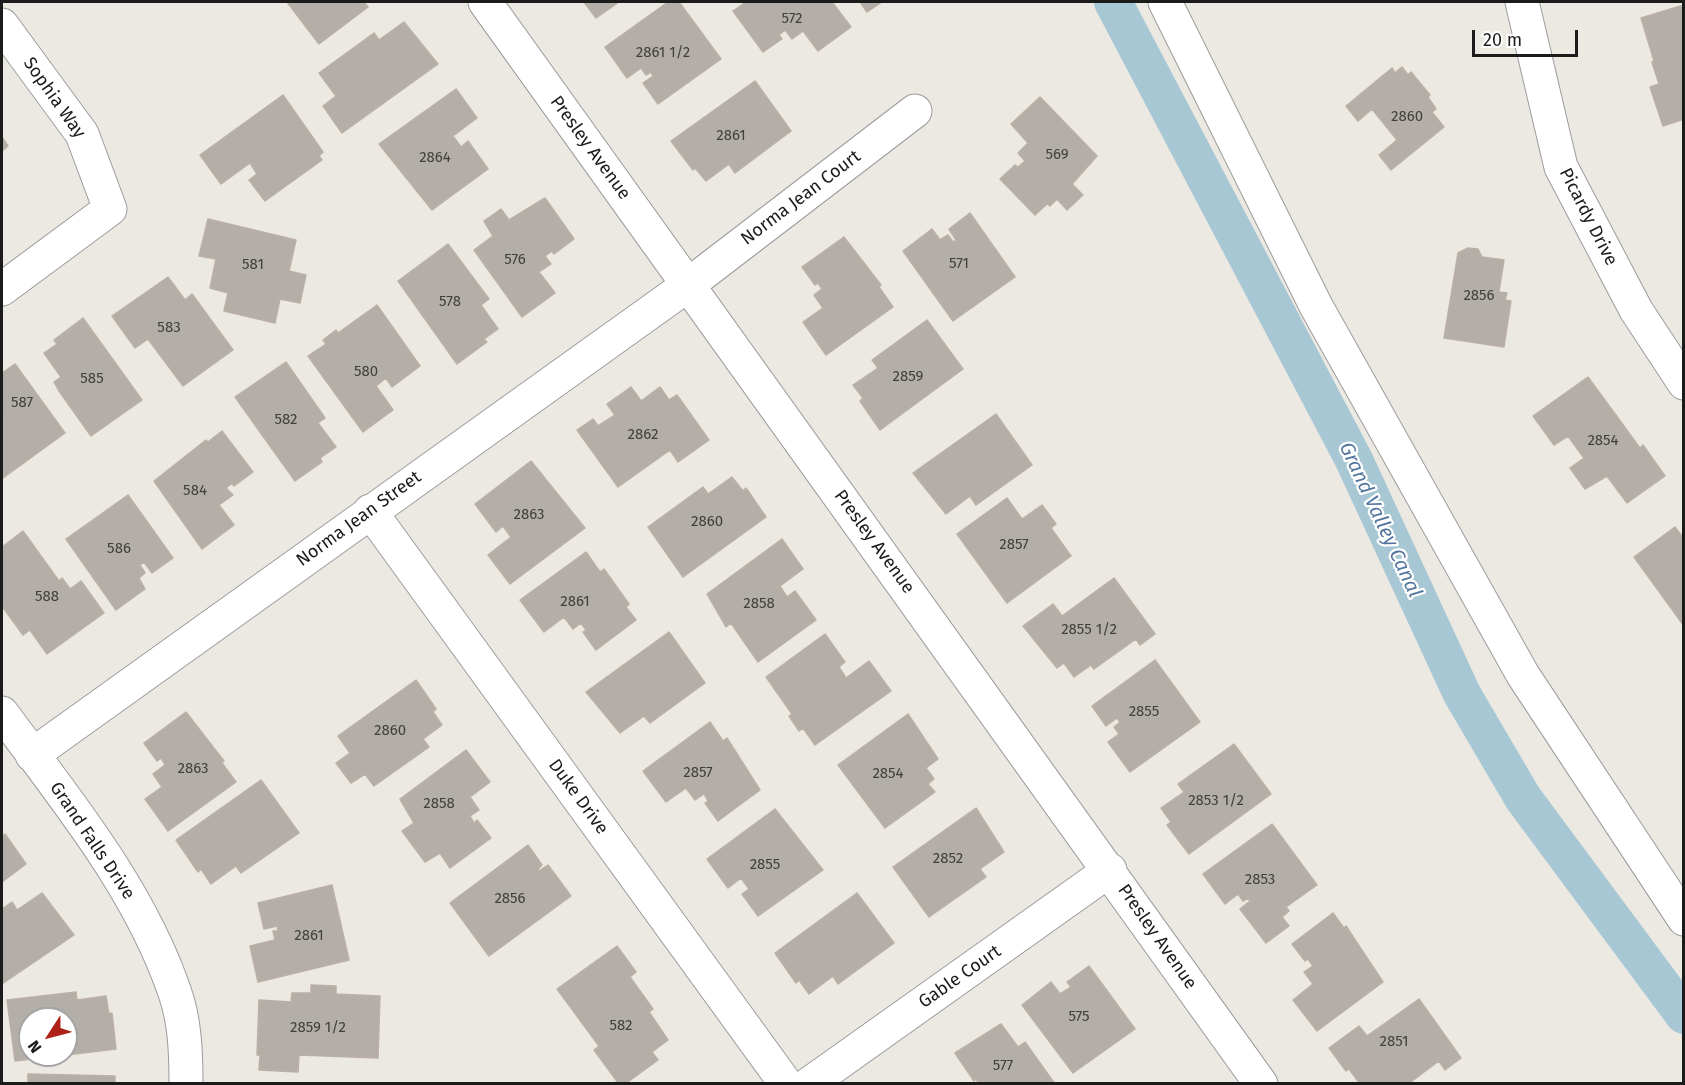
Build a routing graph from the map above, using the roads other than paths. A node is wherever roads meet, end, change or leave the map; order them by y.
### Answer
1 (485, 2) edge
2 (1165, 2) edge
3 (1522, 2) edge
4 (2, 25) edge
5 (915, 111) dead end
6 (688, 285) junction
7 (2, 289) edge
8 (1683, 383) edge
9 (370, 511) junction
10 (2, 713) edge
11 (32, 754) junction
12 (1110, 870) junction
13 (1683, 919) edge
14 (186, 1083) edge
15 (786, 1083) edge
16 (809, 1083) edge
17 (1261, 1083) edge

1 - 6 street, Presley Avenue
2 - 13 street
3 - 8 street, Picardy Drive
4 - 7 street, Sophia Way
5 - 6 street, Norma Jean Court
6 - 9 street, Norma Jean Street
6 - 12 street, Presley Avenue
9 - 11 street, Norma Jean Street
9 - 15 street, Duke Drive
10 - 11 street, Grand Falls Drive
11 - 14 street, Grand Falls Drive
12 - 16 street, Gable Court
12 - 17 street, Presley Avenue

